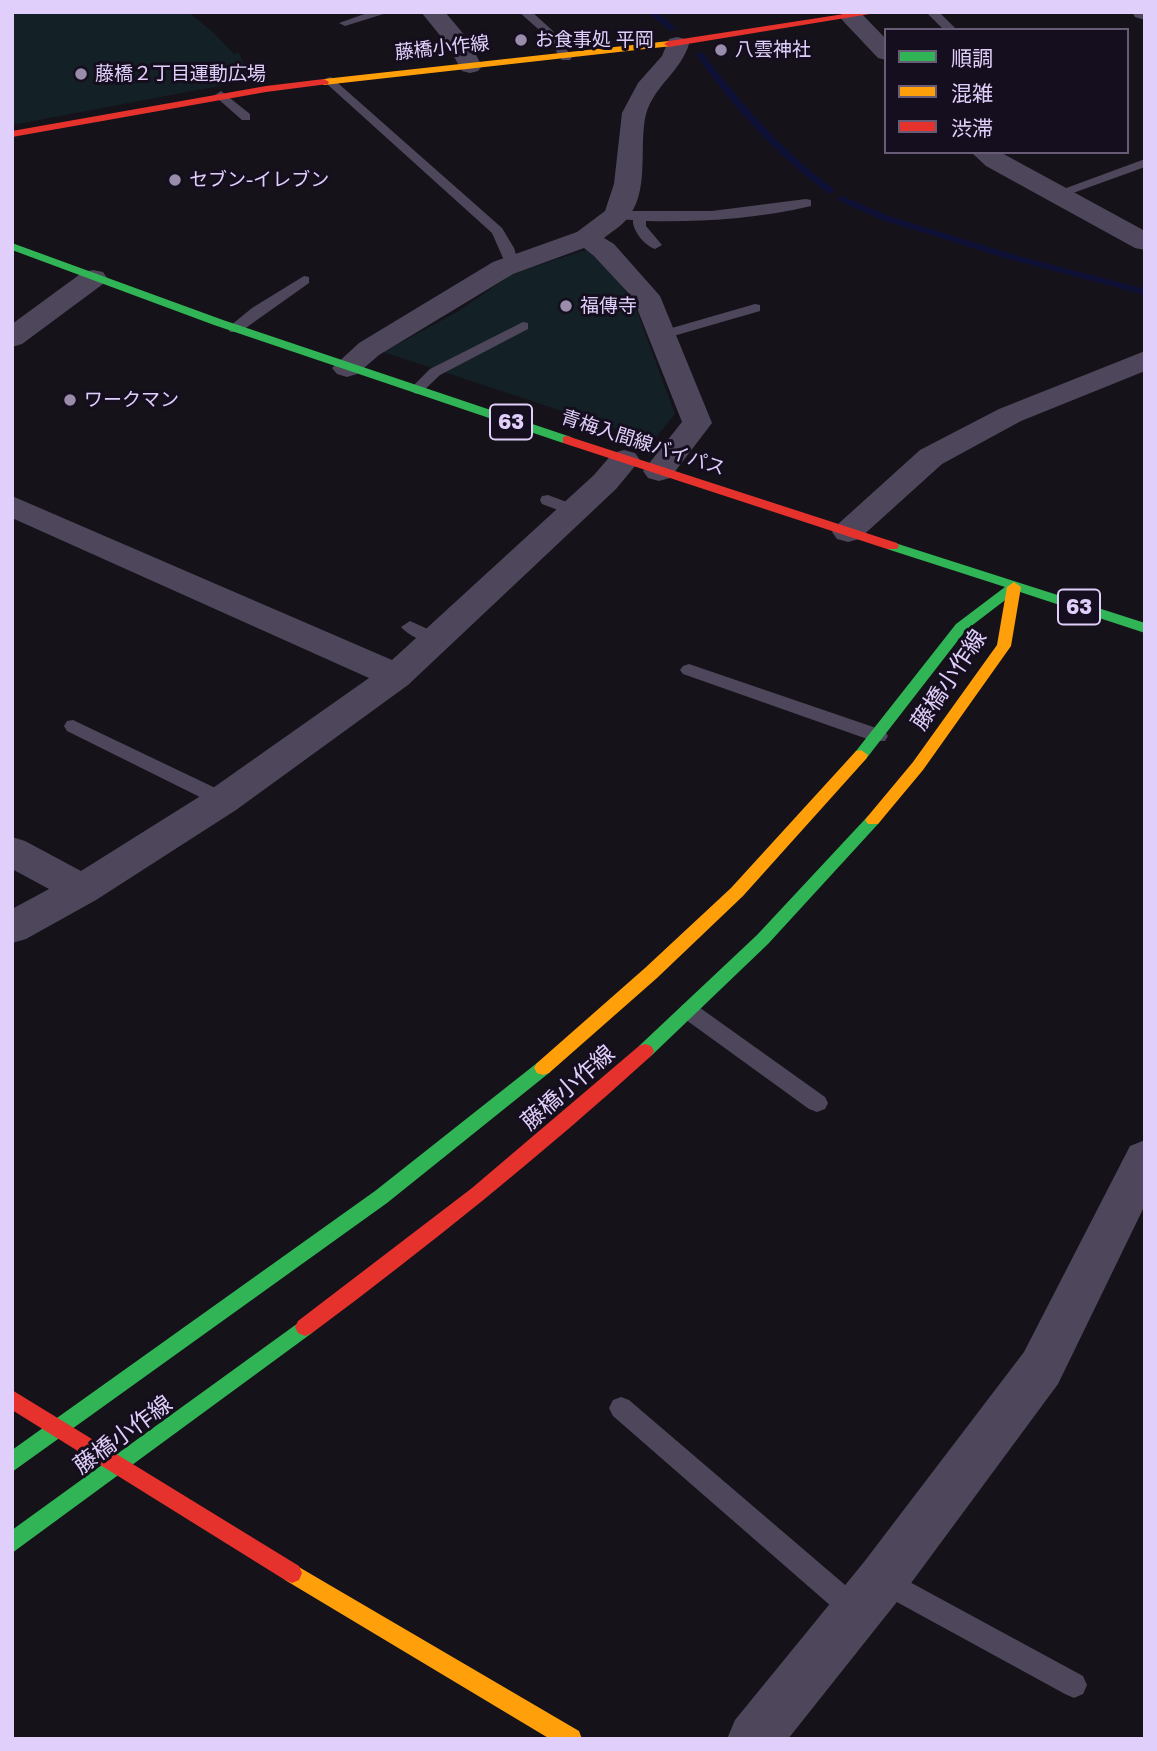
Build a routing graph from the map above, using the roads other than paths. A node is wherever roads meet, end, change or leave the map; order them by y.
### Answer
1 (384, 12) edge
2 (432, 12) edge
3 (525, 12) edge
4 (877, 12) edge
5 (932, 12) edge
6 (852, 17) junction
7 (345, 23) dead end
8 (949, 28) edge
9 (677, 44) junction
10 (884, 51) edge
11 (566, 57) junction
12 (470, 66) junction
13 (331, 81) junction
14 (221, 95) junction
15 (246, 117) dead end
16 (12, 134) edge
17 (986, 154) edge
18 (1145, 163) edge
19 (1056, 194) junction
20 (806, 203) dead end
21 (628, 216) junction
22 (587, 238) junction
23 (1145, 242) edge
24 (655, 245) dead end
25 (12, 246) edge
26 (512, 264) junction
27 (93, 278) junction
28 (304, 280) dead end
29 (755, 308) dead end
30 (523, 326) dead end
31 (235, 329) junction
32 (663, 335) junction
33 (12, 338) edge
34 (1145, 360) edge
35 (347, 368) junction
36 (416, 390) junction
37 (624, 460) junction
38 (659, 471) junction
39 (12, 506) edge
40 (848, 532) junction
41 (1014, 587) junction
42 (1145, 628) edge
43 (689, 670) dead end
44 (397, 676) junction
45 (72, 726) dead end
46 (879, 736) junction
47 (223, 800) junction
48 (12, 851) edge
49 (82, 889) junction
50 (12, 928) edge
51 (689, 1011) junction
52 (817, 1103) dead end
53 (1145, 1159) edge
54 (12, 1399) edge
55 (621, 1408) dead end
56 (60, 1429) junction
57 (12, 1462) edge
58 (119, 1465) junction
59 (12, 1543) edge
60 (869, 1596) junction
61 (1074, 1685) dead end
62 (571, 1739) edge
63 (754, 1739) edge

1 - 7 lane
2 - 12 street
3 - 11 lane
4 - 6 main road, 藤橋小作線
5 - 8 lane
6 - 9 main road, 藤橋小作線
6 - 10 street
9 - 11 main road, 藤橋小作線
9 - 21 street
11 - 12 main road, 藤橋小作線
12 - 13 main road, 藤橋小作線
13 - 14 main road, 藤橋小作線
13 - 26 lane
14 - 15 lane
14 - 16 main road, 藤橋小作線
17 - 19 street
18 - 19 lane
19 - 23 street
20 - 21 lane
21 - 22 street
21 - 24 lane
22 - 26 street
22 - 32 street
25 - 27 main road, 青梅入間線バイパス / 63
26 - 35 street
27 - 31 main road, 青梅入間線バイパス / 63
27 - 33 street
28 - 31 lane
29 - 32 lane
30 - 36 lane
31 - 35 main road, 青梅入間線バイパス / 63
32 - 38 street
34 - 40 street
35 - 36 main road, 青梅入間線バイパス / 63
36 - 37 main road, 青梅入間線バイパス / 63
37 - 38 main road, 青梅入間線バイパス / 63
37 - 44 street
38 - 40 main road, 青梅入間線バイパス / 63
39 - 44 street
40 - 41 main road, 青梅入間線バイパス / 63
41 - 42 main road, 青梅入間線バイパス / 63
41 - 46 main road, 藤橋小作線
41 - 51 main road, 藤橋小作線
43 - 46 lane
44 - 47 street
45 - 47 lane
46 - 56 main road, 藤橋小作線
47 - 49 street
48 - 49 street
49 - 50 street
51 - 52 lane
51 - 58 main road, 藤橋小作線
53 - 60 street
54 - 56 main road
55 - 60 lane
56 - 57 main road, 藤橋小作線
56 - 58 main road
58 - 59 main road, 藤橋小作線
58 - 62 main road
60 - 61 lane
60 - 63 street

